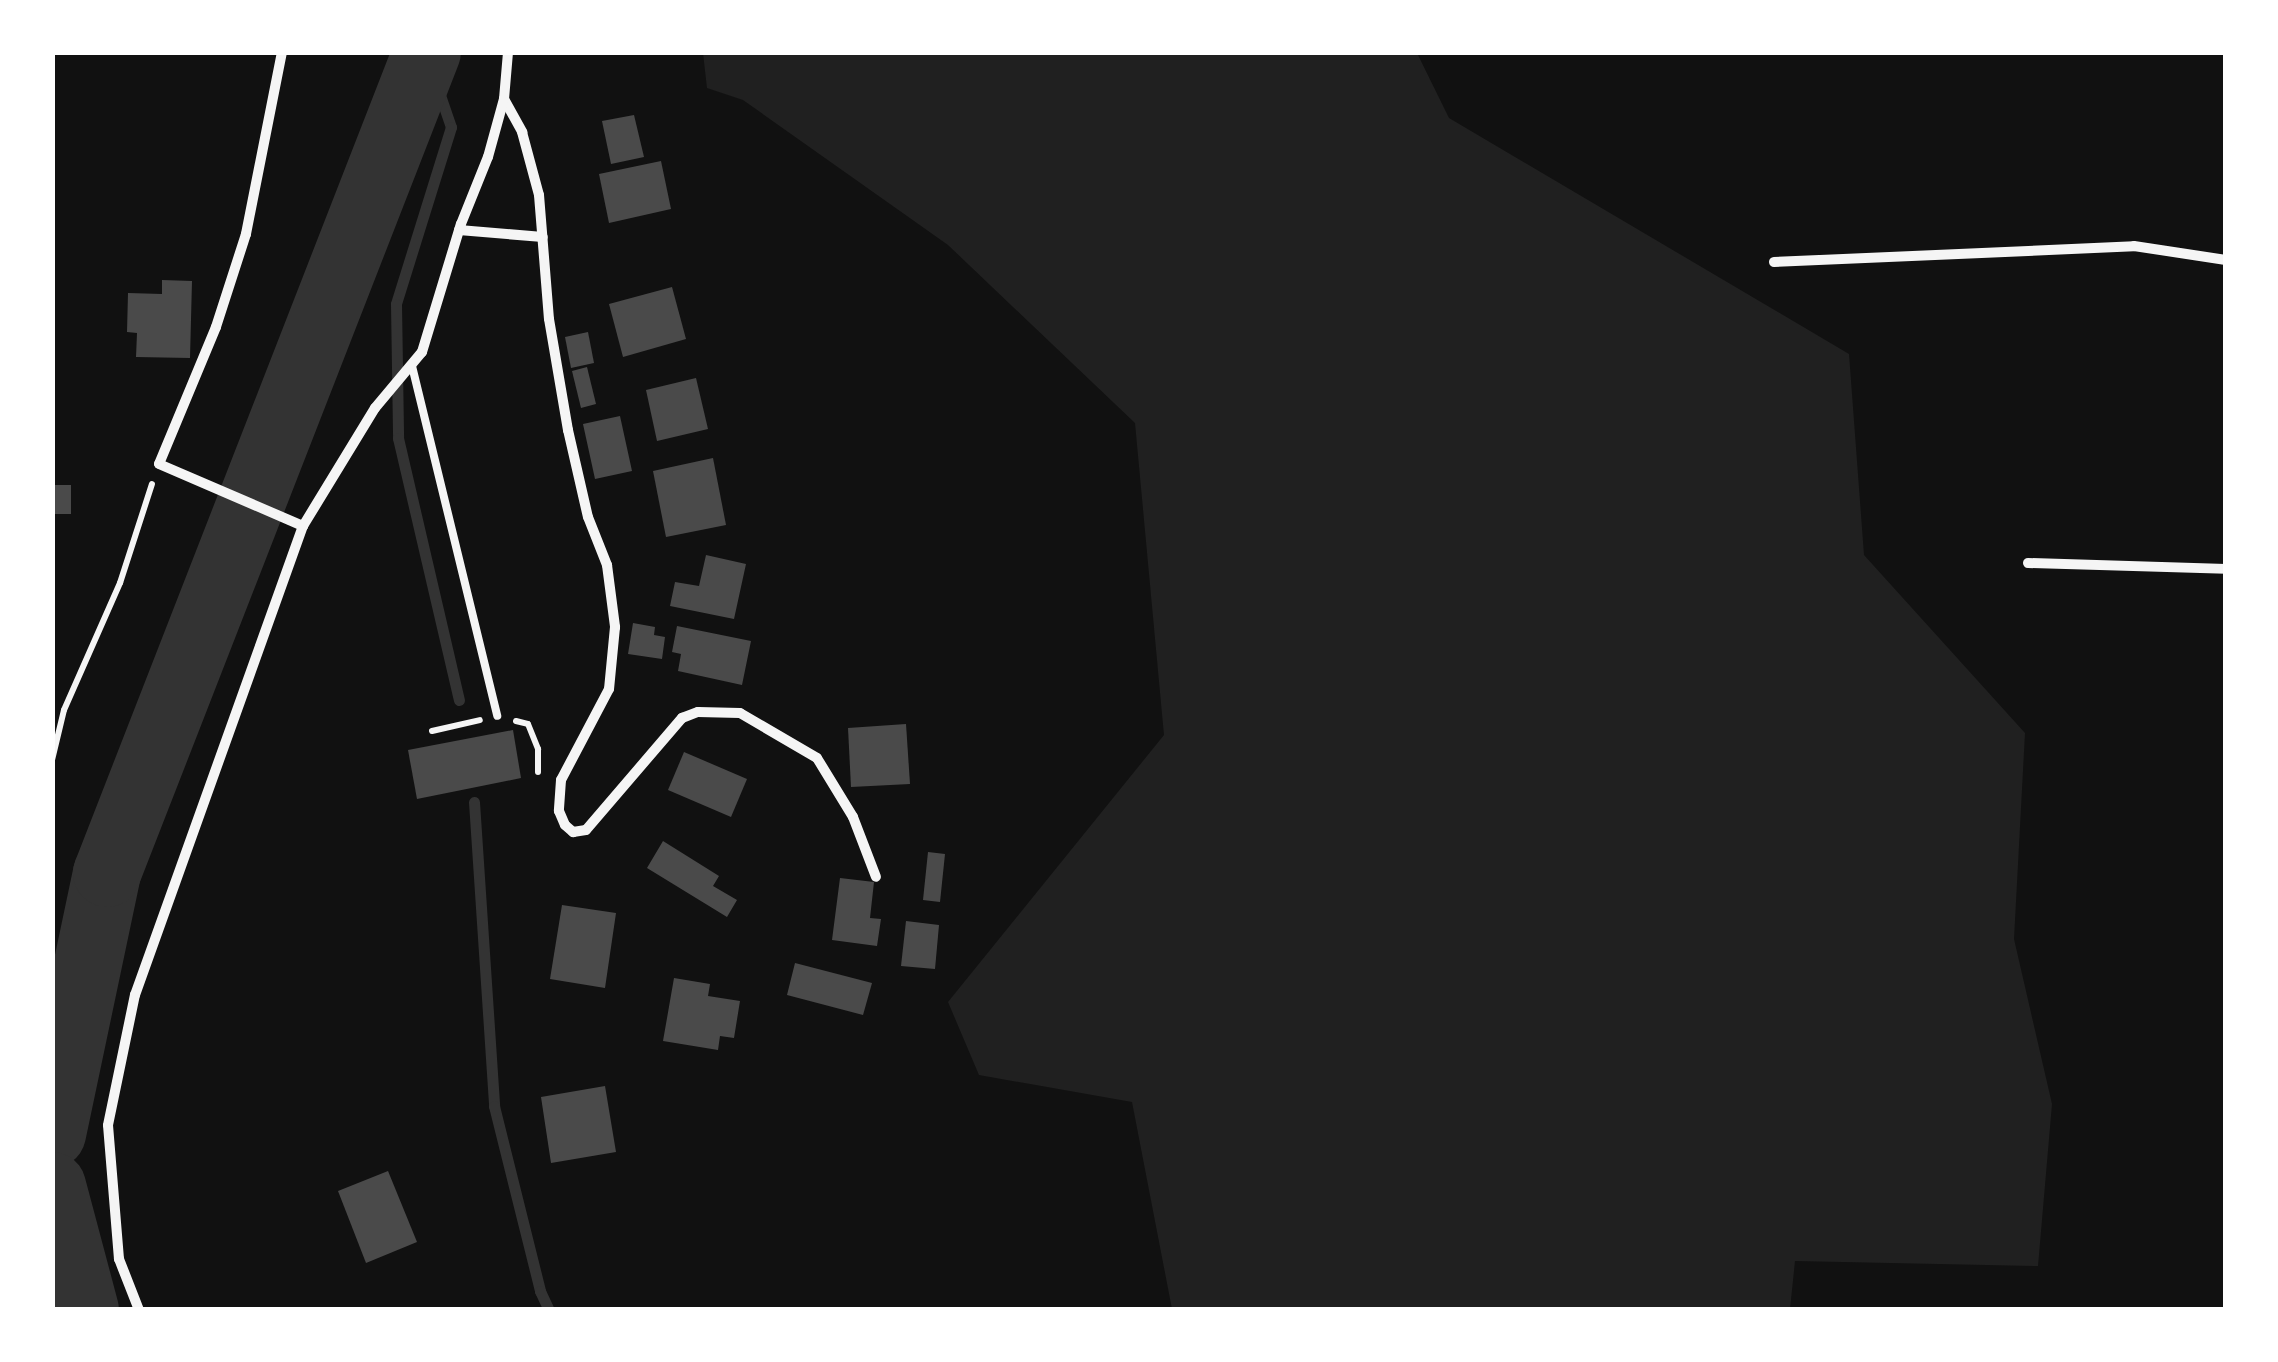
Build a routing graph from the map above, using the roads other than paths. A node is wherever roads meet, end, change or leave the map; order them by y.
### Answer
1 (282, 52) edge
2 (508, 52) edge
3 (504, 98) junction
4 (459, 230) junction
5 (543, 237) junction
6 (2226, 260) edge
7 (1774, 262) dead end
8 (412, 366) junction
9 (303, 526) junction
10 (2028, 564) dead end
11 (2226, 569) edge
12 (236, 712) junction
13 (249, 713) dead end
14 (497, 716) road end
15 (876, 877) dead end
16 (140, 1310) edge

1 - 9 street
2 - 3 street
3 - 4 street
3 - 5 street
4 - 5 street
4 - 8 street
5 - 15 street
6 - 7 street
8 - 9 street
8 - 14 lane
9 - 12 street
10 - 11 street
12 - 13 lane
12 - 16 street

